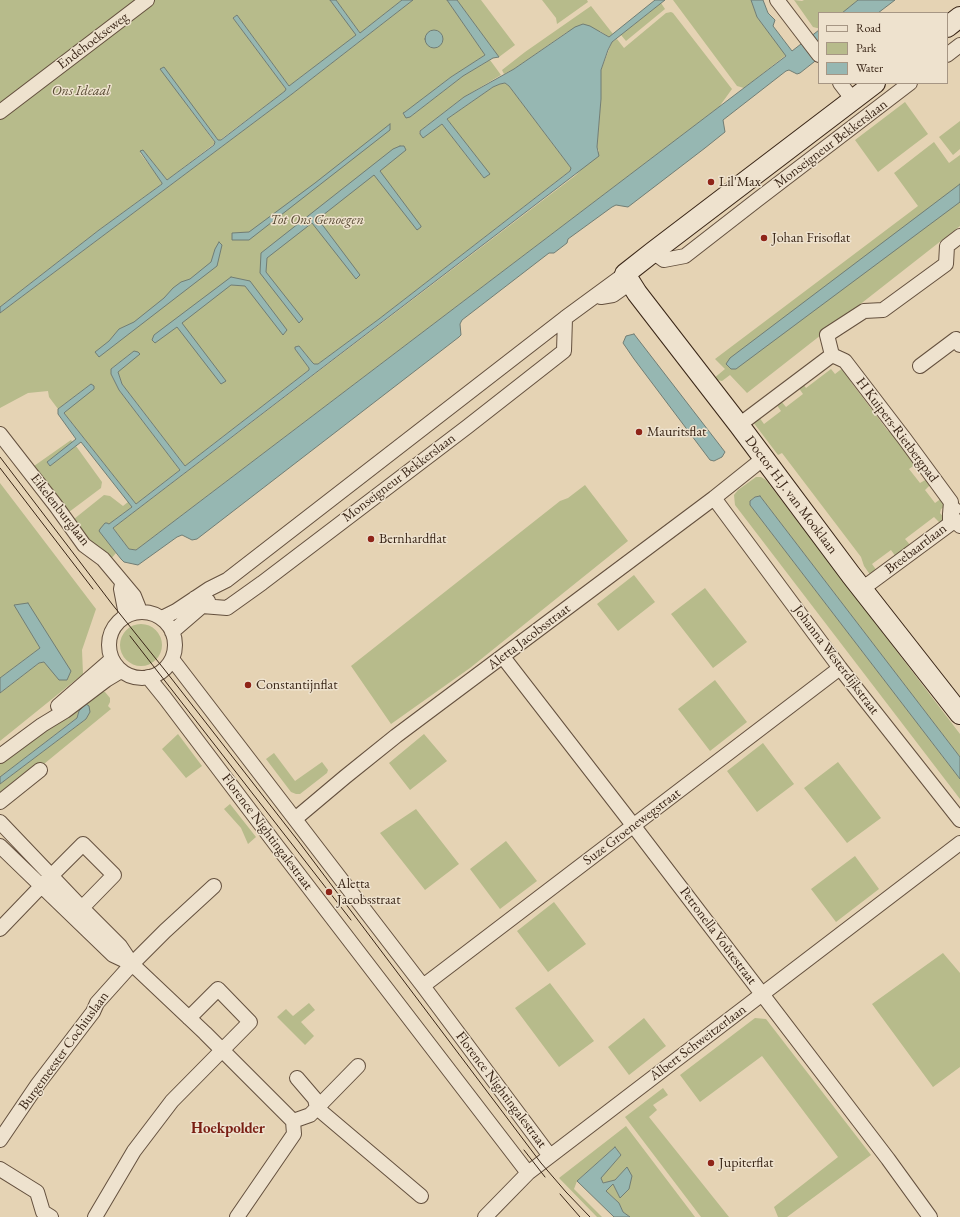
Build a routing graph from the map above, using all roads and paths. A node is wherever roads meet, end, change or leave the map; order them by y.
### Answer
1 (147, 0) edge
2 (777, 0) edge
3 (960, 17) edge
4 (948, 26) edge
5 (960, 45) edge
6 (818, 54) edge
7 (948, 54) edge
8 (841, 84) edge
9 (874, 84) edge
10 (909, 84) edge
11 (853, 100) junction
12 (0, 112) edge
13 (960, 236) edge
14 (653, 252) junction
15 (628, 279) junction
16 (565, 318) junction
17 (960, 345) edge
18 (832, 355) junction
19 (920, 366) dead end
20 (738, 425) junction
21 (0, 434) edge
22 (764, 458) junction
23 (714, 498) junction
24 (960, 503) edge
25 (950, 514) junction
26 (960, 526) edge
27 (862, 589) junction
28 (198, 602) junction
29 (133, 613) junction
30 (162, 618) junction
31 (172, 632) junction
32 (503, 657) junction
33 (112, 659) junction
34 (172, 659) junction
35 (840, 668) junction
36 (121, 671) junction
37 (148, 677) junction
38 (960, 714) edge
39 (42, 724) junction
40 (0, 756) edge
41 (40, 770) dead end
42 (0, 802) edge
43 (296, 819) junction
44 (960, 820) edge
45 (0, 822) edge
46 (634, 826) junction
47 (960, 843) edge
48 (0, 846) edge
49 (46, 881) junction
50 (214, 886) dead end
51 (78, 912) junction
52 (0, 929) edge
53 (132, 964) junction
54 (423, 986) junction
55 (762, 994) junction
56 (189, 1018) junction
57 (222, 1050) junction
58 (358, 1066) dead end
59 (297, 1078) dead end
60 (317, 1108) junction
61 (293, 1121) junction
62 (0, 1140) edge
63 (550, 1156) junction
64 (0, 1169) edge
65 (528, 1173) junction
66 (421, 1196) dead end
67 (51, 1217) edge
68 (95, 1217) edge
69 (237, 1217) edge
70 (485, 1217) edge
71 (930, 1217) edge

1 - 12 street, Endehoekseweg
2 - 6 street
3 - 4 street
5 - 7 street
8 - 11 street
9 - 11 street, Monseigneur Bekkerslaan
10 - 14 street, Monseigneur Bekkerslaan
11 - 14 street, Monseigneur Bekkerslaan
13 - 18 street
14 - 15 street, Monseigneur Bekkerslaan
15 - 16 street, Monseigneur Bekkerslaan
15 - 20 street, Doctor H.J. van Mooklaan
16 - 28 street, Monseigneur Bekkerslaan
16 - 28 street, Monseigneur Bekkerslaan
17 - 19 street
18 - 20 street
18 - 25 street, H Kuipers-Rietbergpad
20 - 22 street, Doctor H.J. van Mooklaan
21 - 29 street, Eikelenburglaan
22 - 23 street, Aletta Jacobsstraat
22 - 27 street, Doctor H.J. van Mooklaan
23 - 32 street, Aletta Jacobsstraat
23 - 35 street, Johanna Westerdijkstraat
24 - 25 street, Breebaartlaan
25 - 26 street
25 - 27 street, Breebaartlaan
27 - 38 street, Doctor H.J. van Mooklaan
28 - 30 street, Monseigneur Bekkerslaan
28 - 31 street, Monseigneur Bekkerslaan
29 - 30 street
29 - 33 street
30 - 31 street
31 - 34 street
32 - 43 street, Aletta Jacobsstraat
32 - 46 street, Petronella Voûtestraat
33 - 36 street
33 - 39 street
34 - 37 street
34 - 43 street, Florence Nightingalestraat
35 - 44 street, Johanna Westerdijkstraat
35 - 46 street, Suze Groenewegstraat
36 - 37 street
36 - 39 street
37 - 65 street, Florence Nightingalestraat
39 - 40 street
41 - 42 street
43 - 54 street, Florence Nightingalestraat
45 - 49 street
46 - 54 street, Suze Groenewegstraat
46 - 55 street, Petronella Voûtestraat
47 - 55 street, Albert Schweitzerlaan
48 - 49 street
49 - 51 street
49 - 51 street
49 - 52 street
50 - 53 street, Burgemeester Cochiuslaan
51 - 53 street
53 - 56 street
53 - 62 street, Burgemeester Cochiuslaan
54 - 63 street, Florence Nightingalestraat
55 - 63 street, Albert Schweitzerlaan
55 - 71 street, Petronella Voûtestraat
56 - 57 street
56 - 57 street
57 - 61 street
57 - 68 street
58 - 60 street
59 - 60 street
60 - 61 street
60 - 66 street
61 - 69 street
63 - 65 street, Florence Nightingalestraat
64 - 67 street
65 - 70 street

